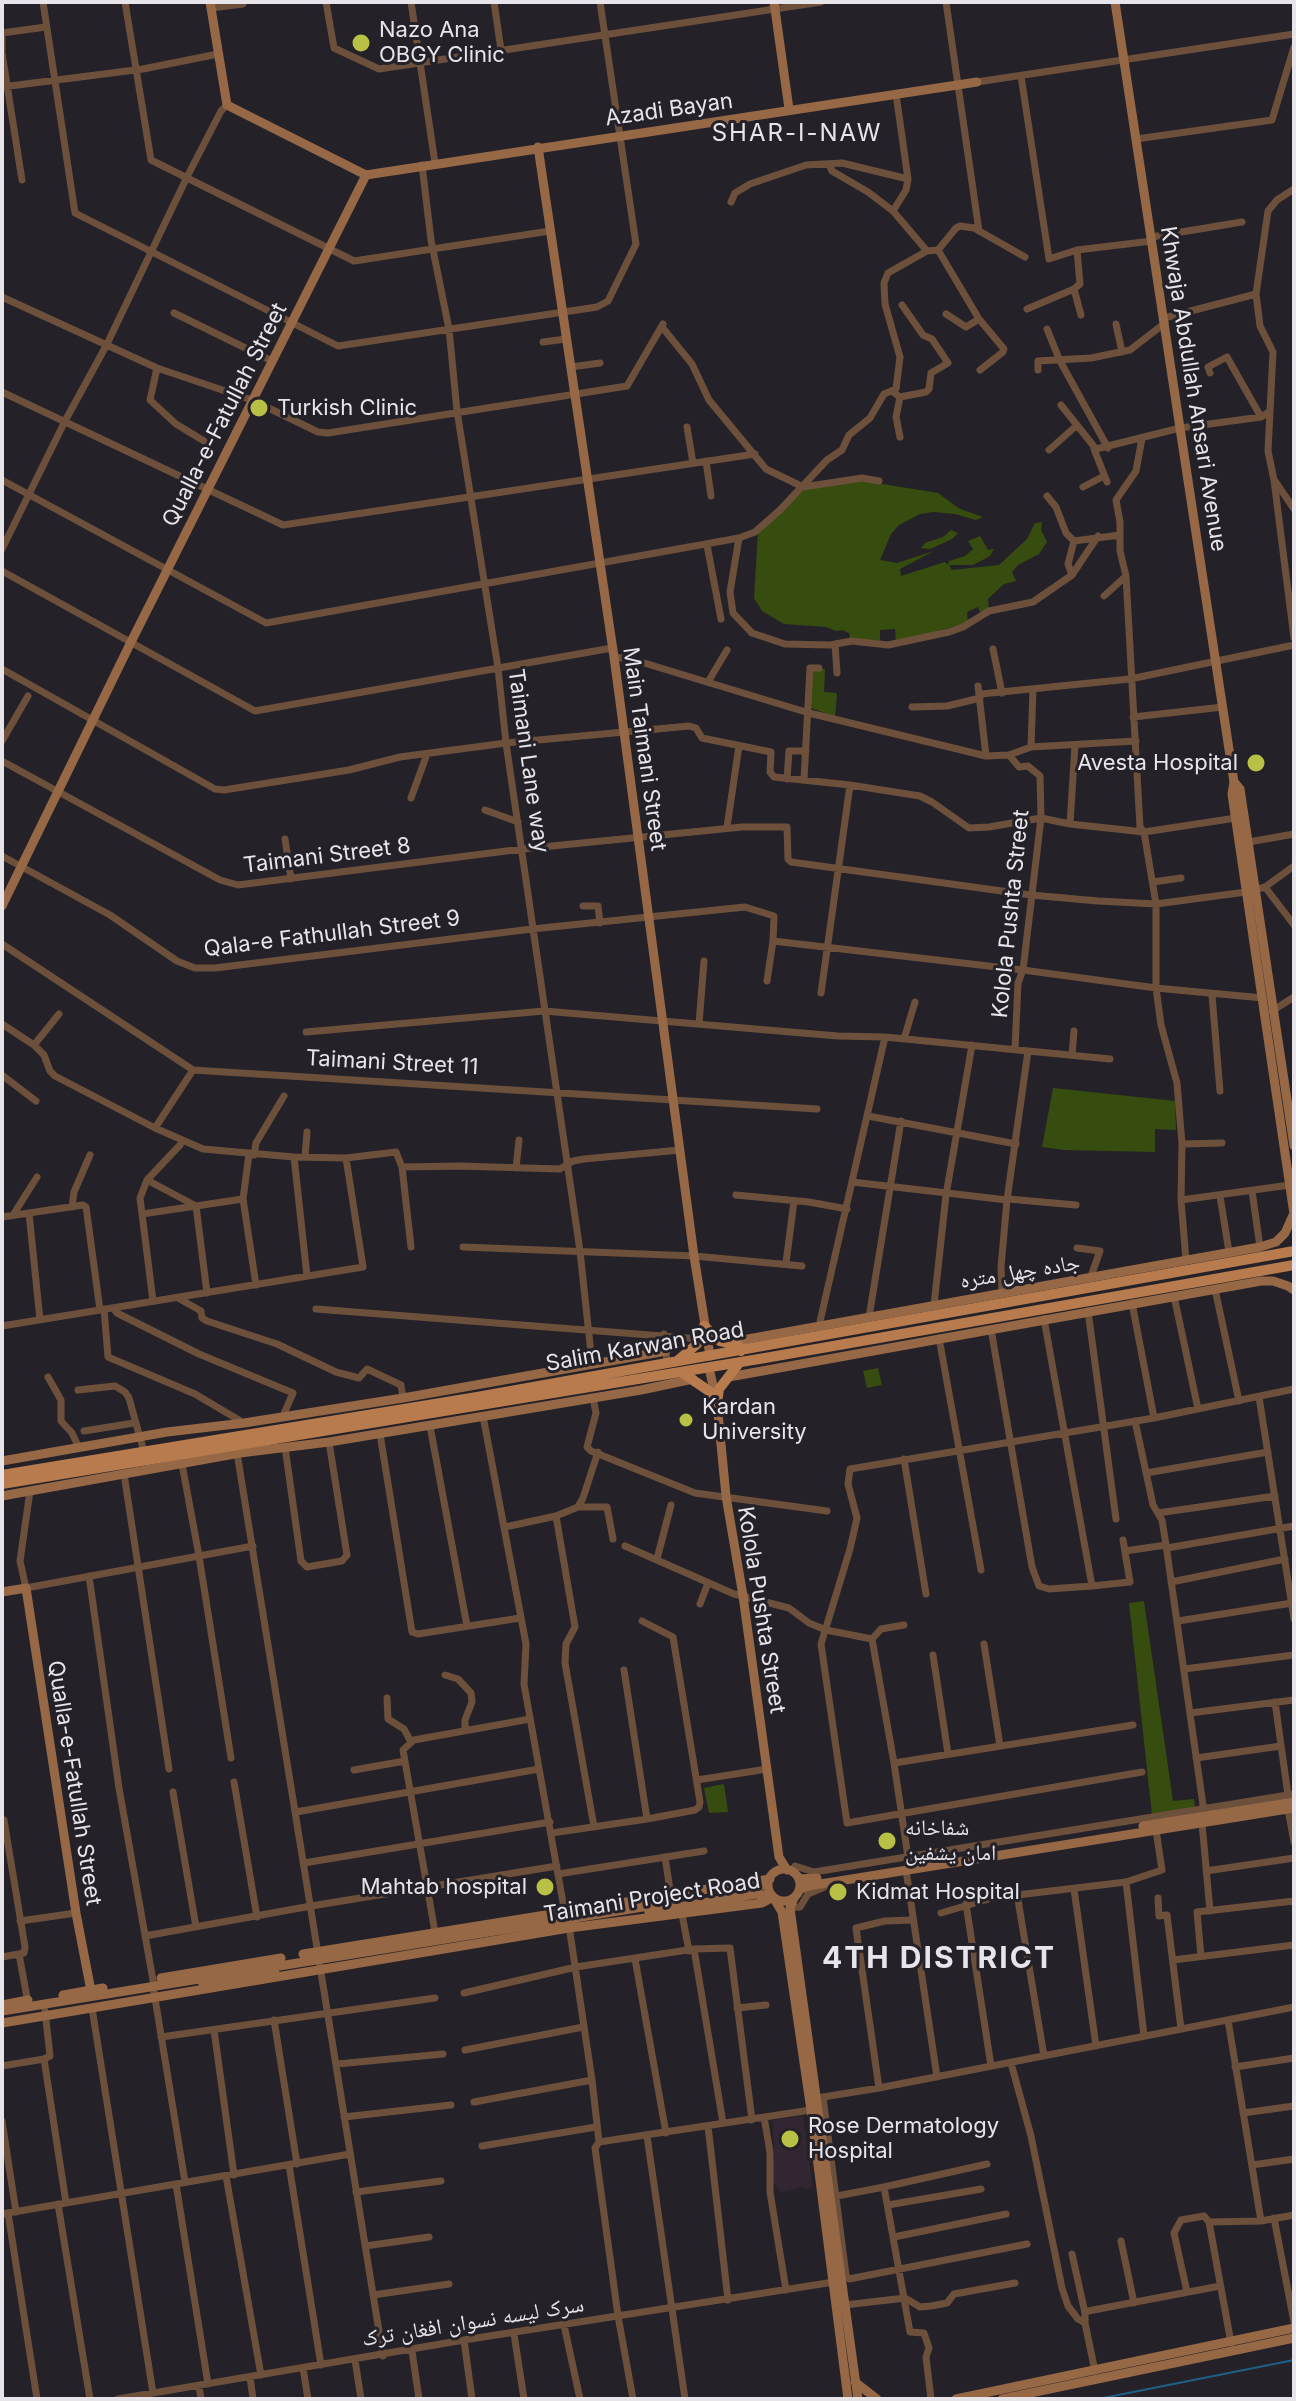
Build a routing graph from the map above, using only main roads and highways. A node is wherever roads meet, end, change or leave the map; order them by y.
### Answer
1 (1115, 2) edge
2 (210, 5) edge
3 (775, 6) edge
4 (977, 82) road end
5 (789, 109) junction
6 (538, 147) junction
7 (366, 175) junction
8 (1234, 782) junction
9 (1255, 889) junction
10 (2, 906) edge
11 (1269, 1014) junction
12 (1294, 1146) edge
13 (1294, 1214) edge
14 (1260, 1247) junction
15 (1294, 1251) edge
16 (1255, 1258) junction
17 (1294, 1265) edge
18 (1259, 1276) junction
19 (1294, 1290) edge
20 (966, 1317) junction
21 (704, 1326) junction
22 (778, 1339) junction
23 (666, 1351) road end
24 (829, 1352) junction
25 (739, 1353) junction
26 (710, 1362) junction
27 (674, 1371) junction
28 (729, 1377) junction
29 (640, 1385) junction
30 (717, 1403) junction
31 (233, 1446) junction
32 (2, 1461) edge
33 (2, 1475) edge
34 (48, 1482) junction
35 (2, 1484) edge
36 (2, 1496) edge
37 (2, 1592) edge
38 (1289, 1804) edge
39 (1203, 1819) junction
40 (779, 1857) junction
41 (907, 1866) junction
42 (771, 1877) junction
43 (793, 1886) junction
44 (773, 1897) junction
45 (676, 1904) junction
46 (567, 1921) junction
47 (319, 1960) junction
48 (154, 1989) junction
49 (92, 1999) junction
50 (28, 2004) junction
51 (2, 2005) edge
52 (2, 2011) edge
53 (2, 2020) edge
54 (1294, 2325) edge
55 (1294, 2338) edge
56 (1185, 2357) junction
57 (1158, 2362) junction
58 (850, 2383) junction
59 (845, 2399) edge
60 (858, 2399) edge
61 (877, 2399) edge
62 (956, 2399) edge
63 (1002, 2399) edge

1 - 8 main road, Khwaja Abdullah Ansari Avenue
2 - 7 main road
3 - 5 main road
4 - 5 main road, Azadi Bayan
5 - 6 main road, Azadi Bayan
6 - 7 main road, Azadi Bayan
6 - 21 main road, Main Taimani Street
7 - 10 main road, Qualla-e-Fatullah Street
8 - 9 main road
8 - 9 main road
9 - 11 main road
9 - 11 main road
11 - 12 main road
11 - 13 main road
13 - 14 main road, جاده چهل متره
14 - 16 main road
14 - 22 main road, جاده چهل متره
15 - 16 main road, Salim Karwan Road
16 - 20 main road, Salim Karwan Road
17 - 18 main road, Salim Karwan Road
18 - 19 main road
18 - 20 main road, Salim Karwan Road
18 - 24 main road
20 - 22 main road, Salim Karwan Road
20 - 24 main road, Salim Karwan Road
21 - 25 main road
21 - 26 main road, Main Taimani Street
21 - 27 main road
22 - 25 main road, Salim Karwan Road
23 - 32 main road
24 - 25 main road, Salim Karwan Road
24 - 28 main road
25 - 26 main road, Salim Karwan Road
25 - 28 main road
26 - 27 main road, Salim Karwan Road
26 - 30 main road, Kolola Pushta Street
27 - 29 main road, Salim Karwan Road
27 - 30 main road
27 - 31 main road, Salim Karwan Road
28 - 30 main road
29 - 31 main road, Salim Karwan Road
29 - 31 main road
30 - 40 main road, Kolola Pushta Street
31 - 33 main road, Salim Karwan Road
31 - 34 main road, Salim Karwan Road
31 - 34 main road
34 - 35 main road, Salim Karwan Road
34 - 36 main road
37 - 49 main road, Qualla-e-Fatullah Street
38 - 39 main road
39 - 41 main road
39 - 41 main road
40 - 42 main road
40 - 43 main road
41 - 43 main road
42 - 43 main road, Taimani Project Road
42 - 44 main road
42 - 45 main road, Taimani Project Road
43 - 44 main road, Taimani Project Road
43 - 58 main road
44 - 45 main road, Taimani Project Road
44 - 58 main road
45 - 46 main road, Taimani Project Road
45 - 46 main road, Taimani Project Road
46 - 47 main road, Taimani Project Road
46 - 47 main road, Taimani Project Road
47 - 48 main road, Taimani Project Road
48 - 49 main road, Taimani Project Road
48 - 49 main road, Taimani Project Road
49 - 50 main road, Taimani Project Road
49 - 53 main road, Taimani Project Road
50 - 51 main road, Taimani Project Road
50 - 52 main road, Taimani Project Road
54 - 56 main road
55 - 56 main road
56 - 57 main road
57 - 62 main road
57 - 63 main road
58 - 59 main road
58 - 60 main road
58 - 61 main road

